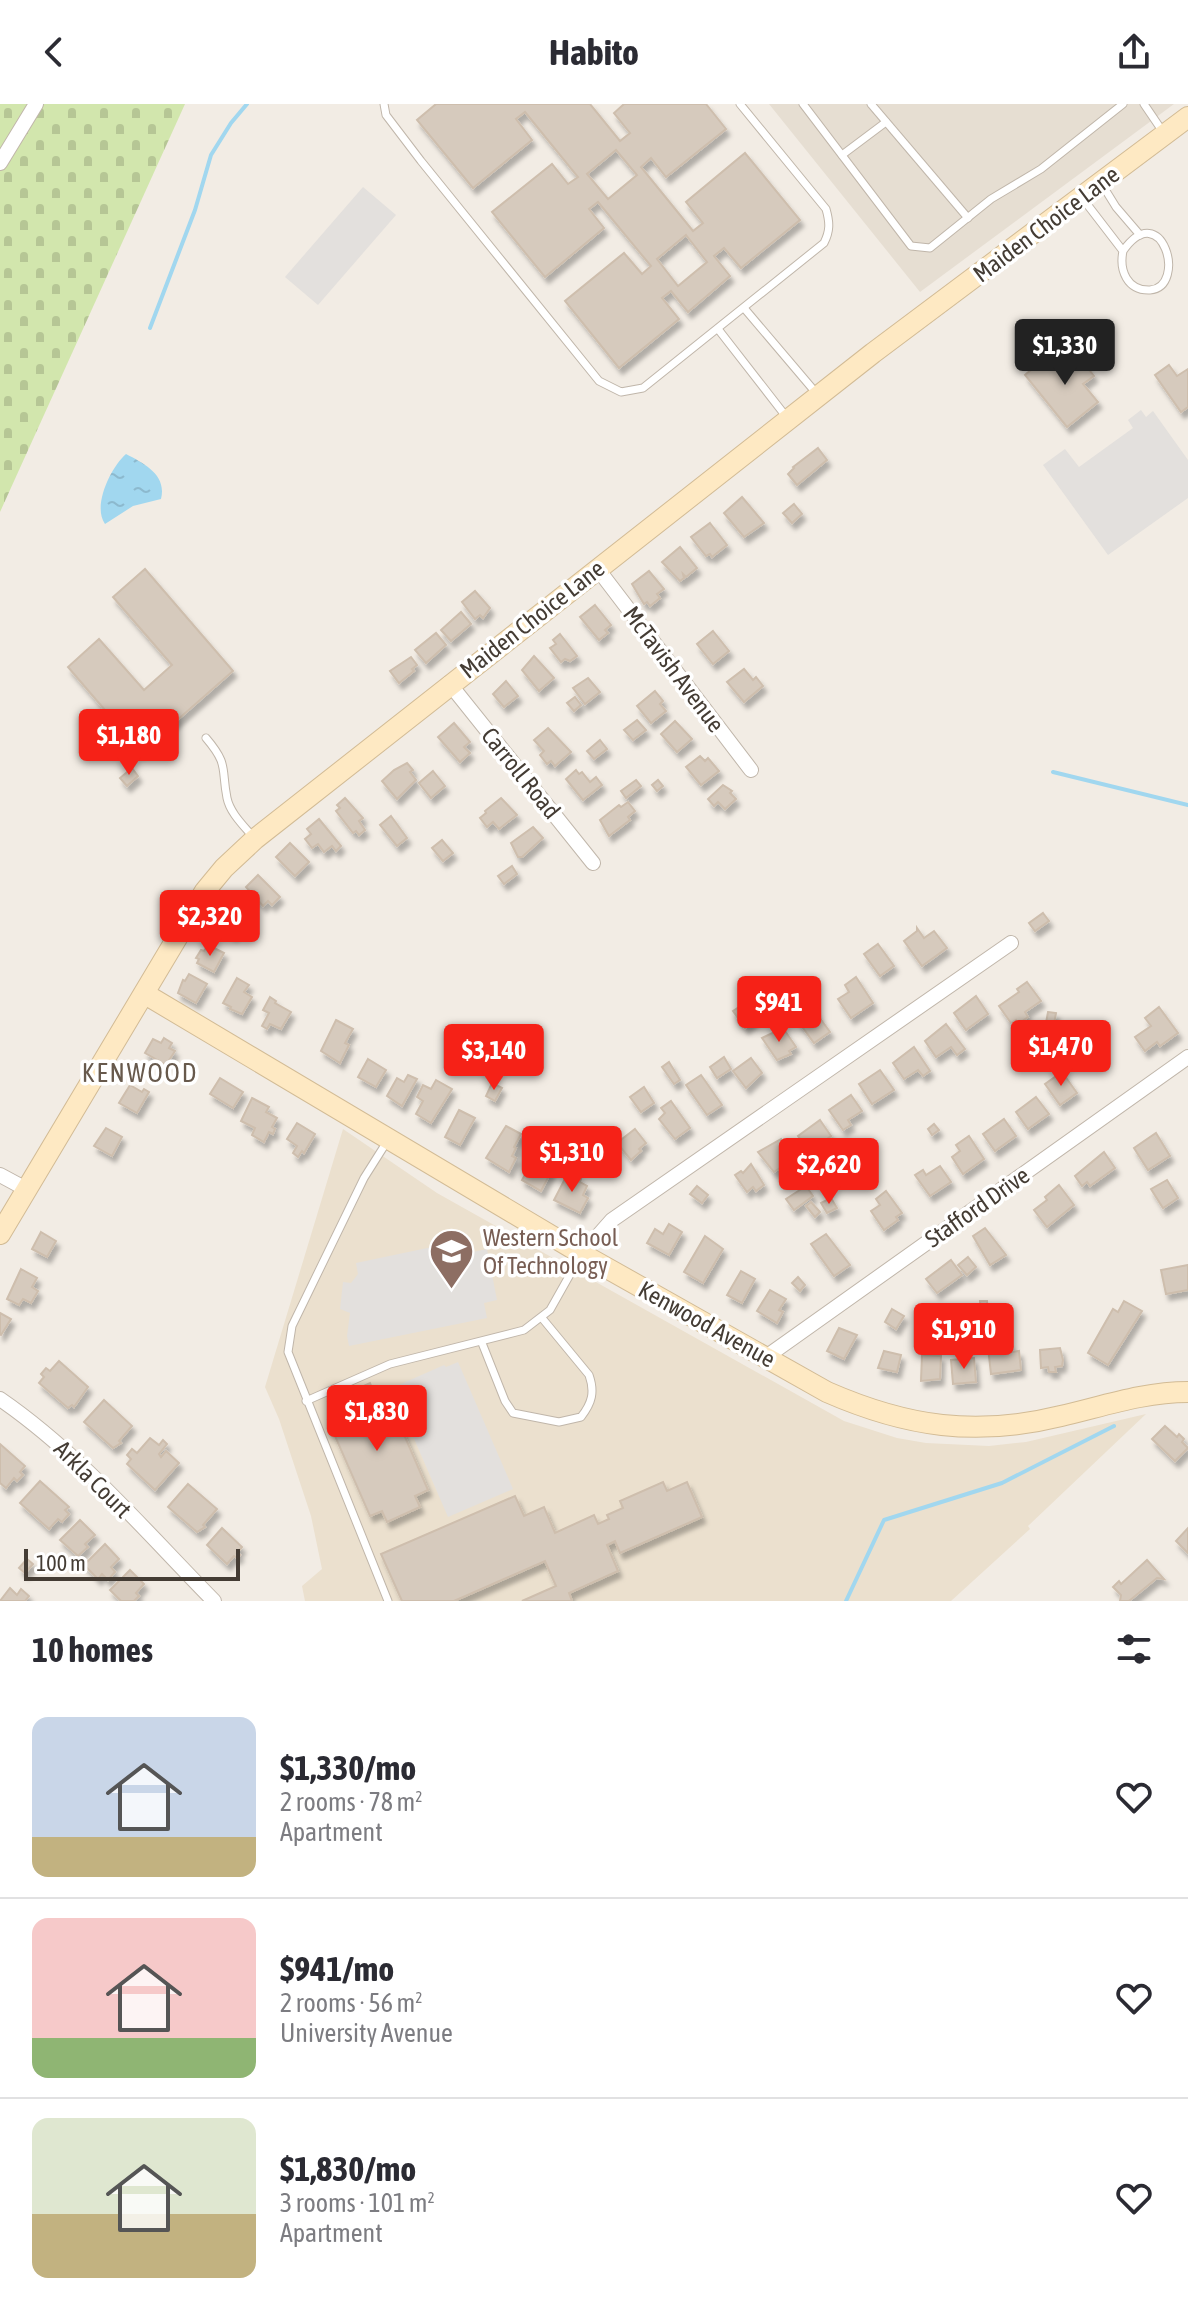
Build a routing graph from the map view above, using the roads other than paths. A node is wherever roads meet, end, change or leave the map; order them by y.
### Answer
1 (36, 104) edge
2 (384, 104) edge
3 (740, 104) edge
4 (803, 104) edge
5 (871, 104) edge
6 (1123, 104) edge
7 (1144, 104) edge
8 (1188, 117) edge
9 (886, 122) junction
10 (1165, 134) junction
11 (842, 155) junction
12 (0, 163) edge
13 (1101, 182) junction
14 (1081, 197) junction
15 (968, 218) junction
16 (1140, 235) junction
17 (1123, 251) junction
18 (744, 308) junction
19 (718, 329) junction
20 (818, 396) junction
21 (788, 419) junction
22 (597, 568) junction
23 (449, 683) junction
24 (206, 738) dead end
25 (751, 770) dead end
26 (255, 839) junction
27 (593, 863) dead end
28 (1011, 943) dead end
29 (145, 994) junction
30 (1188, 1057) edge
31 (389, 1138) junction
32 (0, 1175) edge
33 (26, 1189) junction
34 (0, 1234) edge
35 (582, 1254) junction
36 (542, 1318) junction
37 (482, 1343) junction
38 (766, 1357) junction
39 (1188, 1392) edge
40 (0, 1399) edge
41 (306, 1401) junction
42 (214, 1601) edge
43 (388, 1601) edge

1 - 12 street
2 - 19 lane
3 - 18 lane
4 - 11 lane
5 - 9 lane
6 - 15 lane
7 - 10 lane
8 - 10 main road, Maiden Choice Lane
9 - 11 lane
9 - 15 lane
10 - 13 main road, Maiden Choice Lane
11 - 15 lane
13 - 14 main road, Maiden Choice Lane
13 - 16 lane
14 - 17 lane
14 - 20 main road, Maiden Choice Lane
16 - 17 lane
16 - 17 lane
18 - 19 lane
18 - 20 lane
19 - 21 lane
20 - 21 main road, Maiden Choice Lane
21 - 22 main road, Maiden Choice Lane
22 - 23 main road, Maiden Choice Lane
22 - 25 street, McTavish Avenue
23 - 26 main road, Maiden Choice Lane
23 - 27 street, Carroll Road
24 - 26 lane
26 - 29 main road, Maiden Choice Lane
28 - 35 street
29 - 31 main road, Kenwood Avenue
29 - 33 main road, Maiden Choice Lane
30 - 38 street, Stafford Drive
31 - 35 main road, Kenwood Avenue
31 - 41 lane
32 - 33 street
33 - 34 main road, Maiden Choice Lane
35 - 36 lane
35 - 38 main road, Kenwood Avenue
36 - 37 lane
36 - 37 lane
37 - 41 lane
38 - 39 main road, Kenwood Avenue
40 - 42 street, Arkla Court
41 - 43 lane

